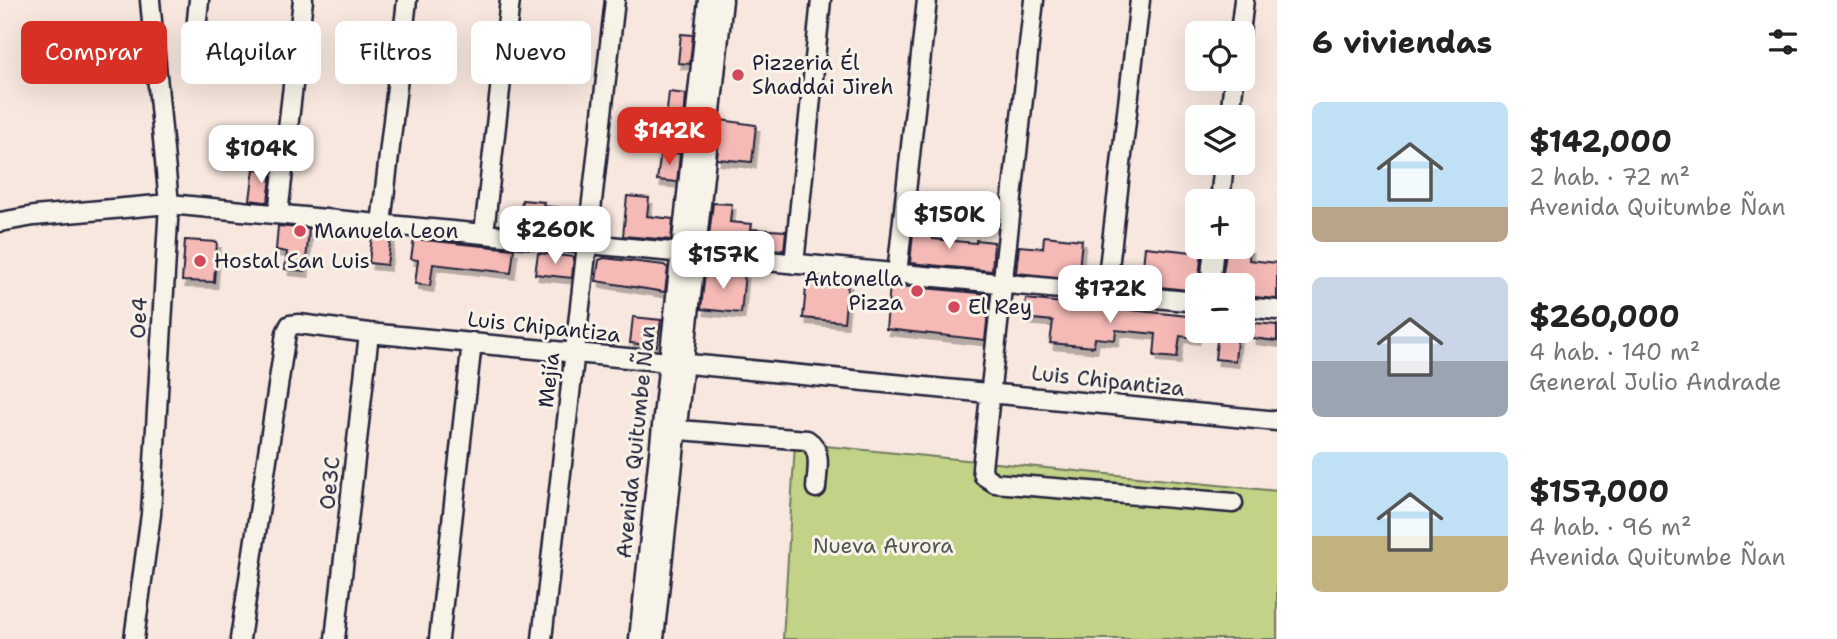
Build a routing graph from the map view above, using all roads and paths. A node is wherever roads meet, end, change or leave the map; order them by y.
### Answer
1 (150, 0) edge
2 (198, 0) edge
3 (303, 0) edge
4 (407, 0) edge
5 (510, 0) edge
6 (615, 0) edge
7 (708, 0) edge
8 (723, 0) edge
9 (821, 0) edge
10 (928, 0) edge
11 (1034, 0) edge
12 (1140, 0) edge
13 (1244, 0) edge
14 (197, 20) dead end
15 (1241, 21) edge
16 (169, 204) junction
17 (278, 214) junction
18 (0, 222) edge
19 (381, 223) junction
20 (484, 233) junction
21 (588, 244) junction
22 (688, 254) junction
23 (794, 264) junction
24 (897, 274) junction
25 (1003, 284) junction
26 (1106, 293) junction
27 (1185, 301) edge
28 (1255, 308) edge
29 (1277, 310) edge
30 (369, 333) junction
31 (472, 342) junction
32 (575, 353) junction
33 (675, 362) junction
34 (990, 393) junction
35 (1277, 421) edge
36 (668, 429) junction
37 (816, 488) dead end
38 (1233, 503) dead end
39 (134, 639) edge
40 (240, 639) edge
41 (335, 639) edge
42 (439, 639) edge
43 (542, 639) edge
44 (639, 639) edge
45 (654, 639) edge

1 - 16 street, Oe4
2 - 14 street
3 - 17 street
4 - 19 street
5 - 20 street
6 - 21 street, Mejía
7 - 22 street, Avenida Quitumbe Ñan
8 - 22 street, Avenida Quitumbe Ñan
9 - 23 street
10 - 24 street
11 - 25 street
12 - 26 street
13 - 15 street
16 - 17 street
16 - 18 street
16 - 39 street, Oe4
17 - 19 street
19 - 20 street
20 - 21 street
21 - 22 street
21 - 32 street, Mejía
22 - 23 street
22 - 33 street, Avenida Quitumbe Ñan
23 - 24 street
24 - 25 street
25 - 26 street
25 - 34 street
26 - 27 street
28 - 29 street
30 - 31 street, Luis Chipantiza
30 - 40 street, Luis Chipantiza
30 - 41 street, Oe3C
31 - 32 street, Luis Chipantiza
31 - 42 street
32 - 33 street, Luis Chipantiza
32 - 43 street, Mejía
33 - 34 street, Luis Chipantiza
33 - 36 street, Avenida Quitumbe Ñan
34 - 35 street, Luis Chipantiza
34 - 38 street
36 - 37 street
36 - 44 street, Avenida Quitumbe Ñan
36 - 45 street, Avenida Quitumbe Ñan

